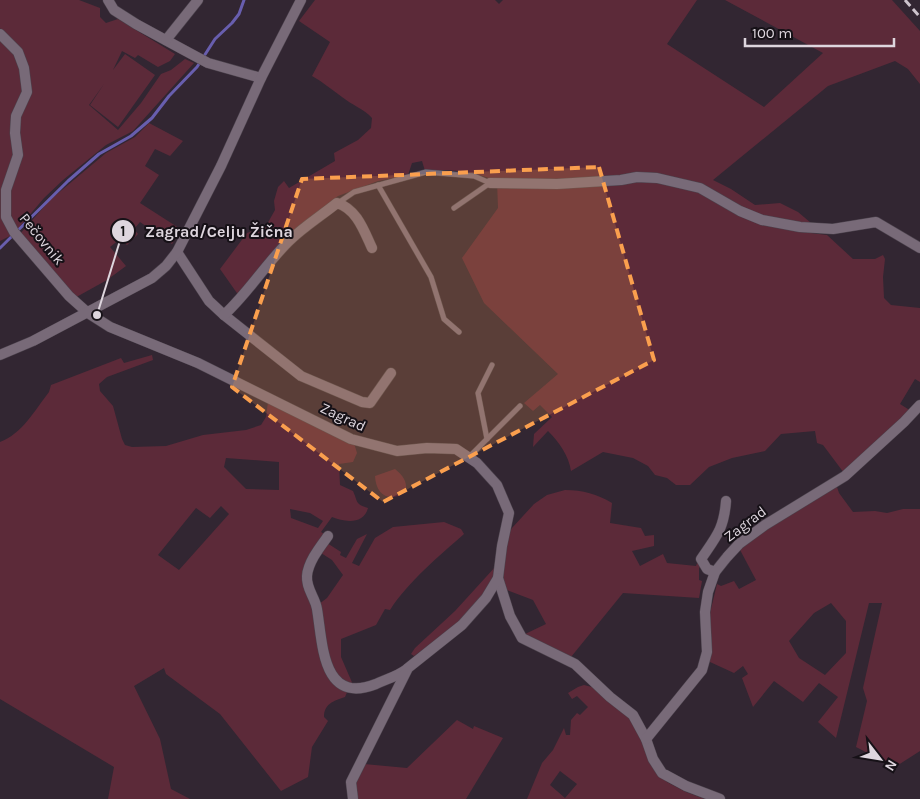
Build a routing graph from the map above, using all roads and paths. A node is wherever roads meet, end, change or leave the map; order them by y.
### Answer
1 (108, 0) edge
2 (198, 0) edge
3 (300, 0) edge
4 (0, 34) edge
5 (166, 40) junction
6 (261, 78) junction
7 (490, 183) junction
8 (378, 185) junction
9 (337, 203) junction
10 (454, 208) dead end
11 (372, 248) dead end
12 (920, 248) edge
13 (177, 252) junction
14 (88, 313) junction
15 (224, 315) junction
16 (459, 332) dead end
17 (0, 355) edge
18 (492, 365) dead end
19 (391, 373) dead end
20 (520, 406) dead end
21 (920, 406) edge
22 (487, 439) junction
23 (469, 458) junction
24 (726, 501) dead end
25 (328, 536) dead end
26 (715, 572) junction
27 (498, 578) junction
28 (408, 668) junction
29 (646, 739) junction
30 (353, 799) edge
31 (720, 799) edge

1 - 5 street
2 - 5 street
3 - 6 street
4 - 14 street, Pečovnik
5 - 6 street
6 - 13 street
7 - 8 lane
7 - 10 lane
7 - 12 street
8 - 9 lane
8 - 16 lane
9 - 11 street
9 - 15 street
13 - 14 street
13 - 15 street
14 - 17 street
14 - 23 street, Zagrad
15 - 19 street
18 - 22 lane
20 - 22 lane
21 - 26 street, Zagrad
22 - 23 lane
23 - 27 street, Zagrad
24 - 26 street
25 - 28 street, Zagrad
26 - 29 street, Zagrad
27 - 28 street, Zagrad
27 - 29 street, Zagrad
28 - 30 street, Zagrad
29 - 31 street, Zagrad

